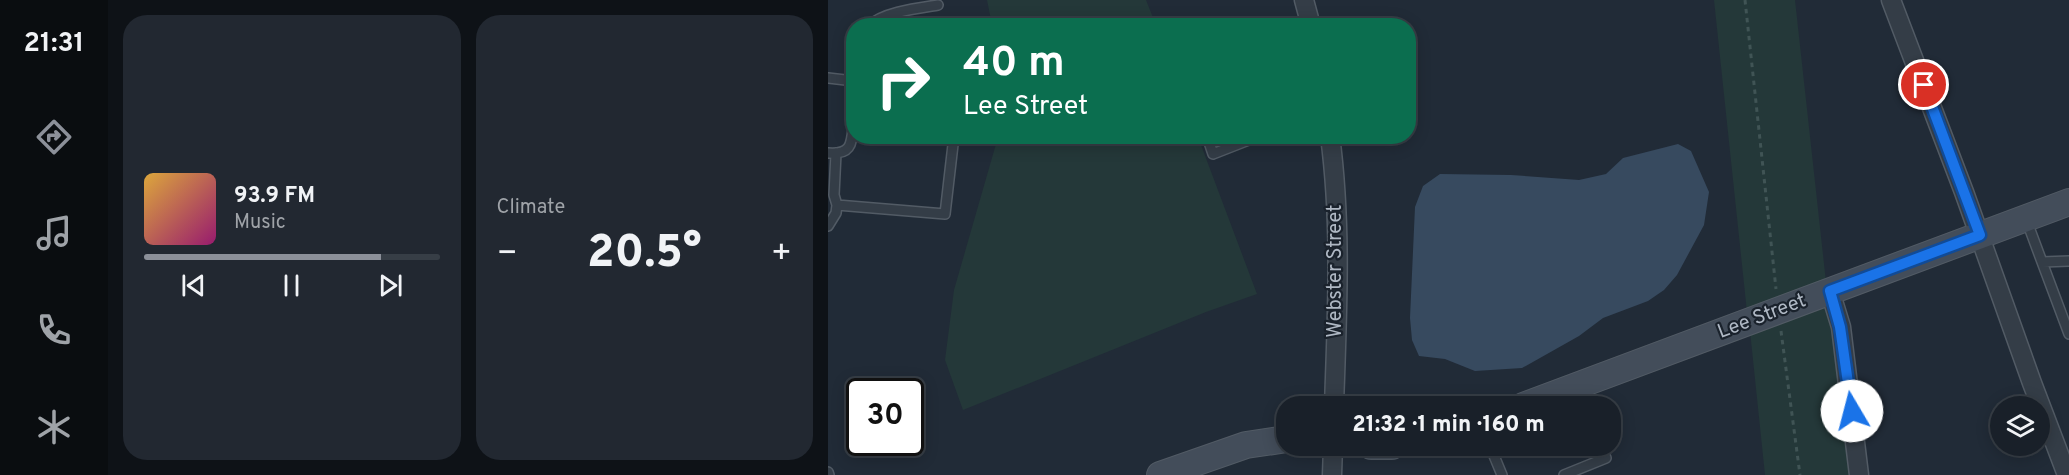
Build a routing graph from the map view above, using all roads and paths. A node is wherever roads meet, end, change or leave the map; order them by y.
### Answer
1 (1304, 0) edge
2 (1746, 0) edge
3 (1891, 0) edge
4 (938, 5) dead end
5 (881, 18) edge
6 (1309, 18) edge
7 (828, 78) edge
8 (846, 80) edge
9 (850, 144) edge
10 (953, 144) edge
11 (1210, 144) edge
12 (1239, 144) edge
13 (1331, 144) edge
14 (832, 153) edge
15 (2069, 202) edge
16 (837, 205) junction
17 (2026, 218) junction
18 (828, 226) edge
19 (1980, 235) junction
20 (2069, 261) edge
21 (2042, 262) junction
22 (1830, 291) junction
23 (1778, 310) junction
24 (2069, 334) edge
25 (1334, 396) edge
26 (1583, 396) edge
27 (1276, 441) edge
28 (1333, 456) edge
29 (1494, 456) edge
30 (1605, 456) edge
31 (2065, 456) edge
32 (1160, 475) edge
33 (1332, 475) edge
34 (1502, 475) edge
35 (1564, 475) edge
36 (1800, 475) edge
37 (1859, 475) edge
38 (2067, 475) edge

1 - 6 street
2 - 23 path
3 - 19 street
4 - 5 lane
7 - 8 lane
9 - 14 lane
10 - 16 lane
11 - 12 lane
13 - 25 street, Webster Street
14 - 16 lane
15 - 17 street, Lee Street
16 - 18 lane
17 - 19 street, Lee Street
17 - 21 lane
19 - 22 street, Lee Street
19 - 31 street
20 - 21 lane
21 - 24 lane
22 - 23 street, Lee Street
22 - 37 street
23 - 26 street, Lee Street
23 - 36 path
27 - 32 street
28 - 33 street
29 - 34 lane
30 - 35 lane
31 - 38 street

